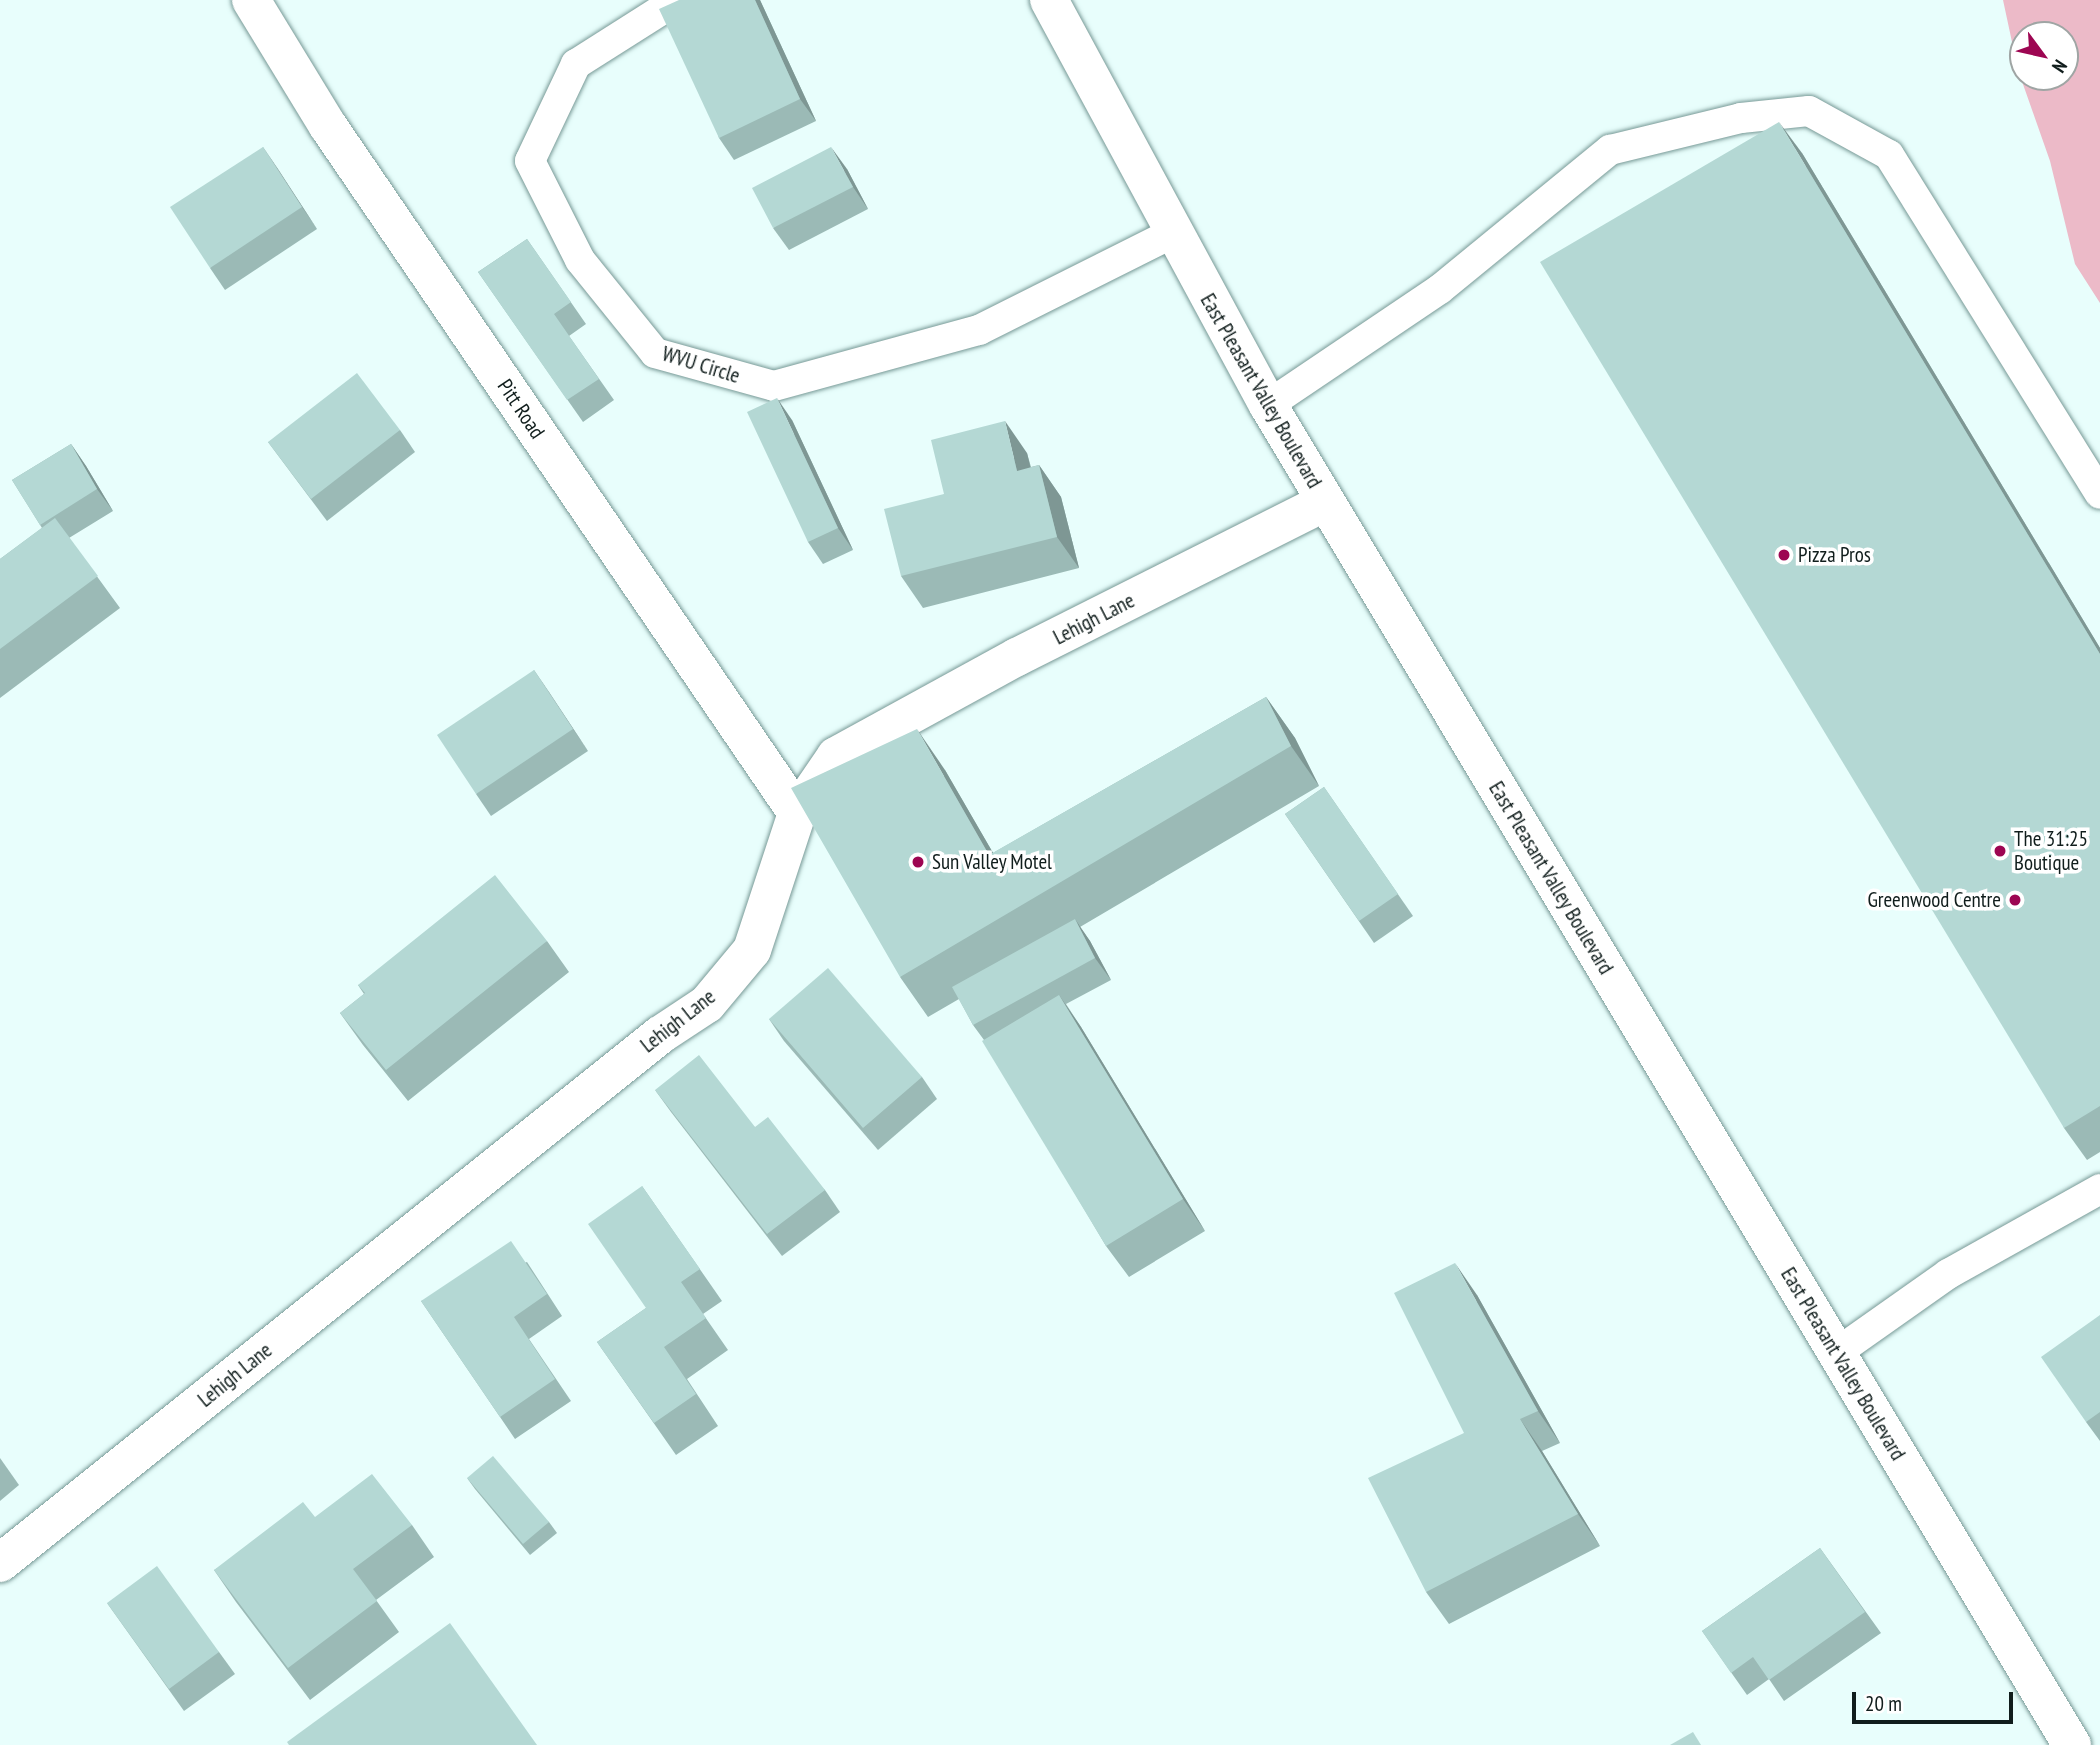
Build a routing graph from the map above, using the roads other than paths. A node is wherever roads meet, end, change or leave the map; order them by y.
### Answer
1 (251, 0) edge
2 (677, 0) edge
3 (1049, 0) edge
4 (1171, 233) junction
5 (1268, 405) junction
6 (2100, 494) edge
7 (1325, 502) junction
8 (797, 813) junction
9 (2100, 1189) edge
10 (1836, 1353) junction
11 (0, 1563) edge
12 (2072, 1745) edge

1 - 8 street, Pitt Road
2 - 4 lane, WVU Circle
3 - 4 street, East Pleasant Valley Boulevard
4 - 5 street, East Pleasant Valley Boulevard
5 - 6 lane
5 - 7 street, East Pleasant Valley Boulevard
7 - 8 street, Lehigh Lane
7 - 10 street, East Pleasant Valley Boulevard
8 - 11 street, Lehigh Lane
9 - 10 lane
10 - 12 street, East Pleasant Valley Boulevard

